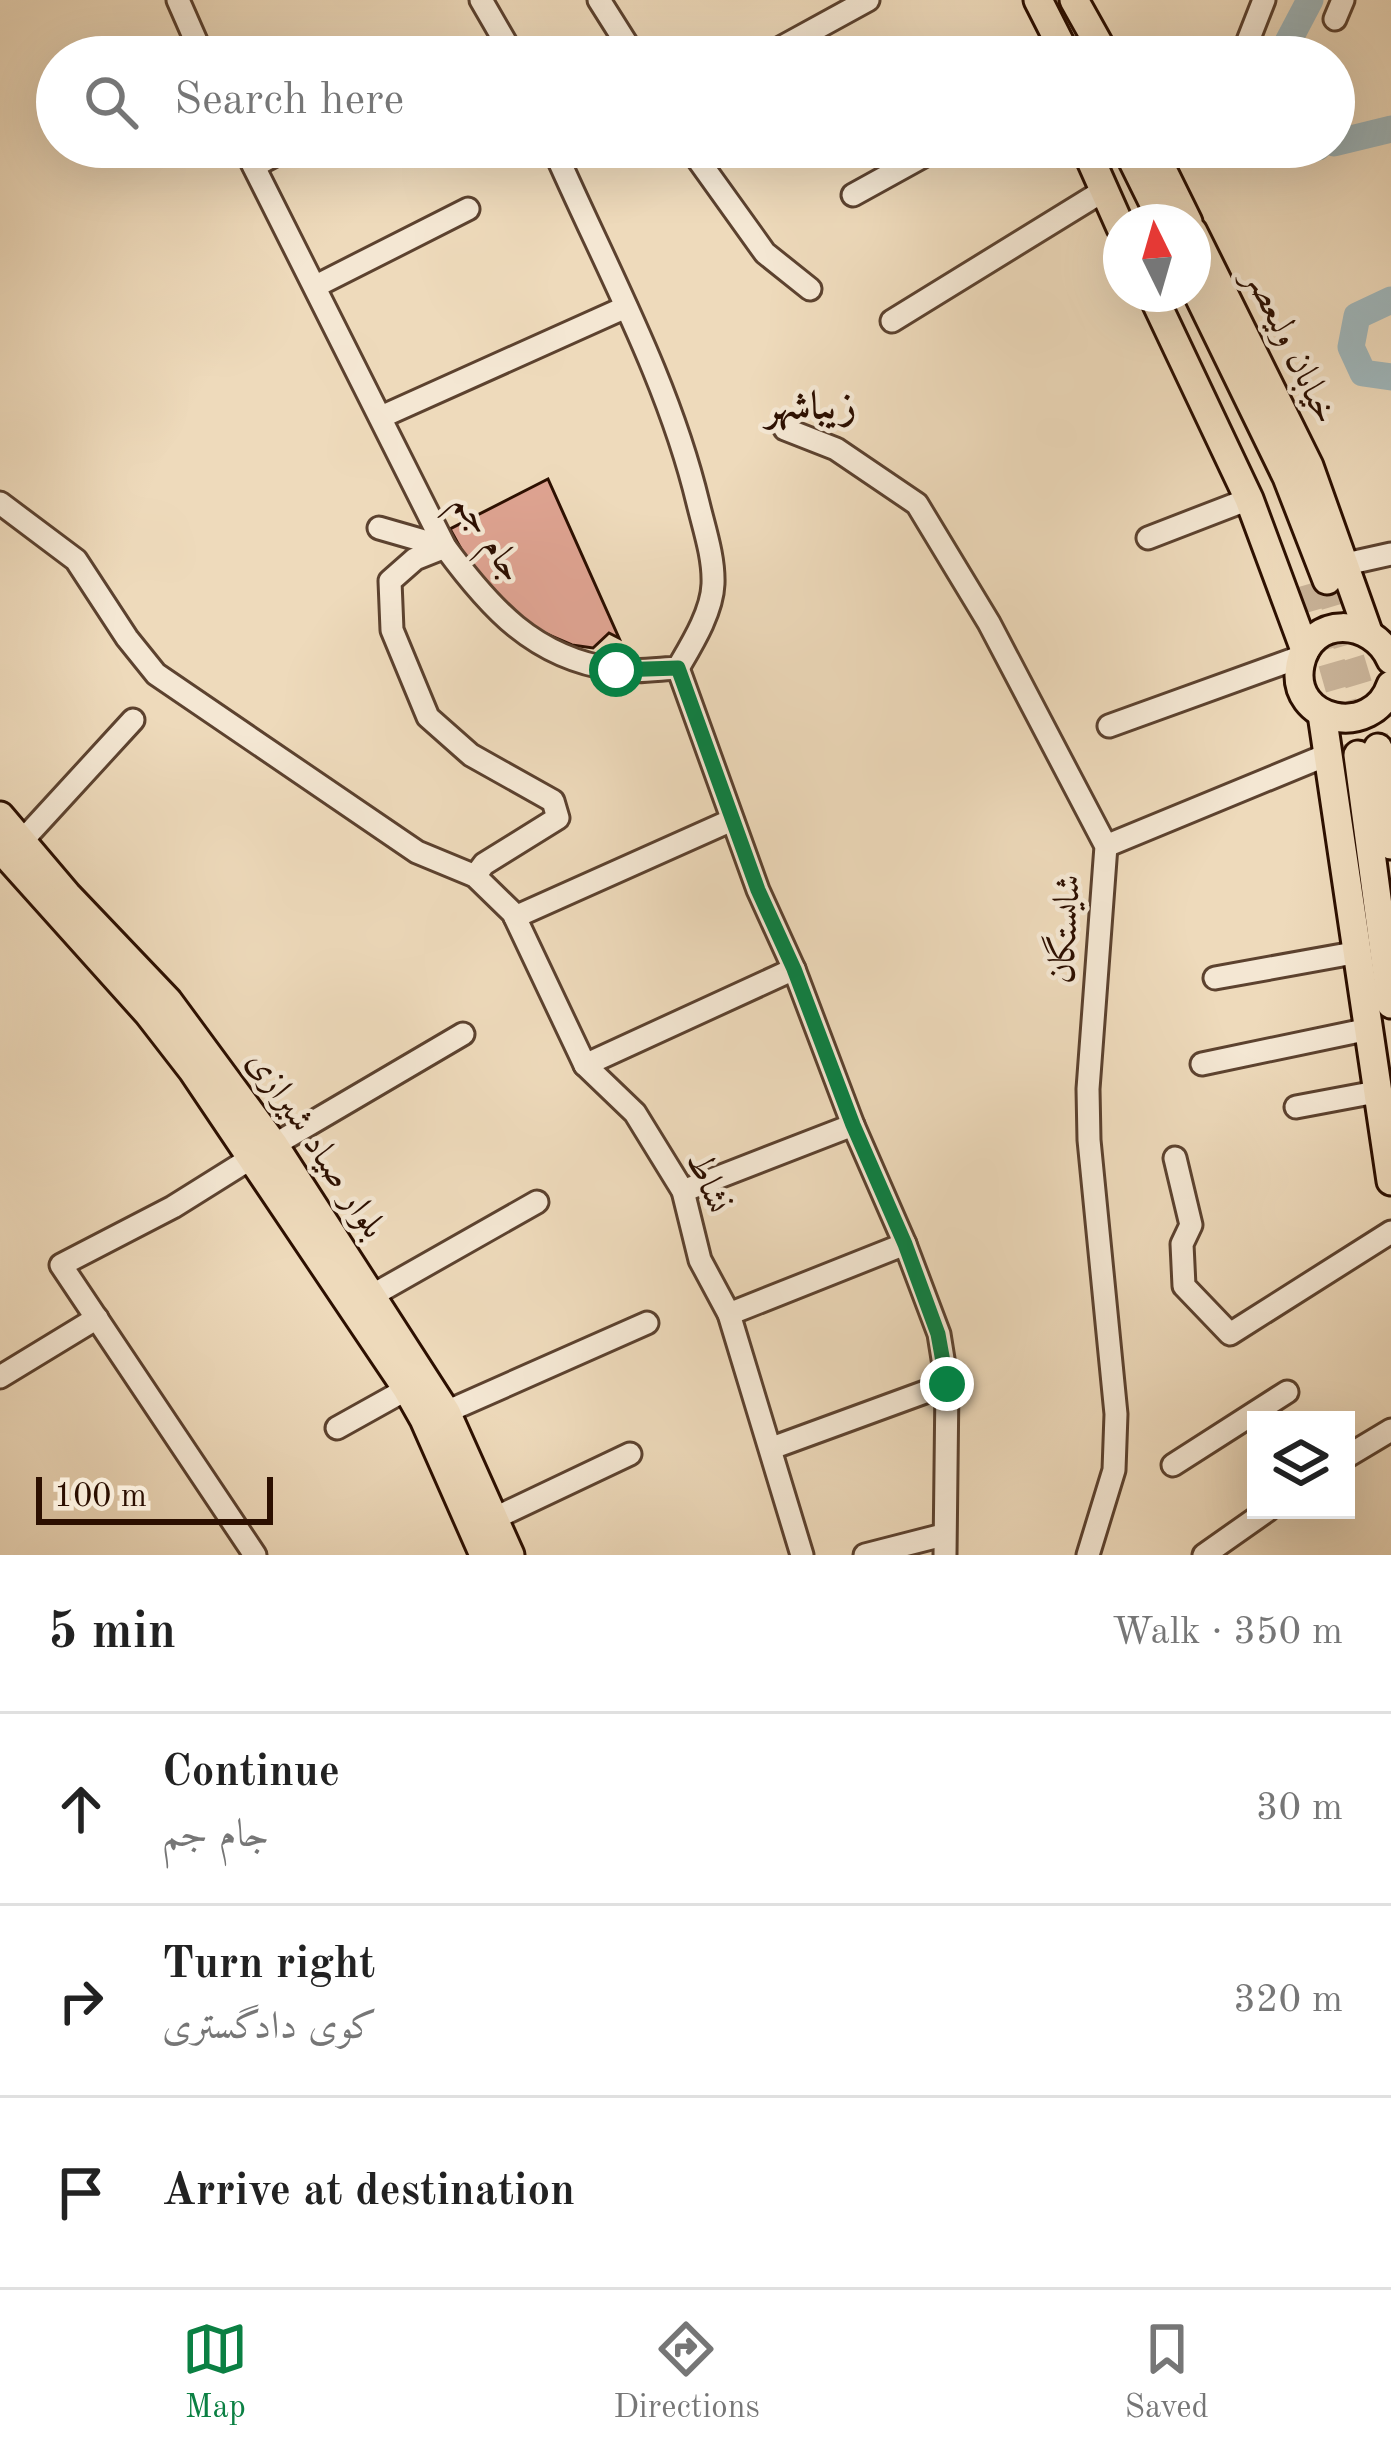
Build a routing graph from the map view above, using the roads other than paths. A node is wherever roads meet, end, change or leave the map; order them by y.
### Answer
1 (178, 0) edge
2 (481, 0) edge
3 (599, 0) edge
4 (868, 0) edge
5 (1034, 0) edge
6 (1059, 0) edge
7 (1074, 0) edge
8 (1264, 0) edge
9 (194, 36) edge
10 (502, 36) edge
11 (621, 36) edge
12 (802, 36) edge
13 (1043, 36) edge
14 (1055, 36) edge
15 (1074, 36) edge
16 (1094, 36) edge
17 (1250, 36) edge
18 (255, 168) edge
19 (563, 168) edge
20 (704, 168) edge
21 (903, 168) edge
22 (1094, 168) edge
23 (1120, 168) edge
24 (1136, 168) edge
25 (1161, 168) edge
26 (1103, 191) junction
27 (854, 196) dead end
28 (1109, 204) edge
29 (1137, 204) edge
30 (1153, 204) edge
31 (1179, 204) edge
32 (468, 209) dead end
33 (1211, 268) edge
34 (316, 286) junction
35 (810, 289) dead end
36 (626, 308) junction
37 (1161, 312) edge
38 (1189, 312) edge
39 (1207, 312) edge
40 (892, 321) dead end
41 (381, 418) junction
42 (785, 429) dead end
43 (1249, 499) junction
44 (0, 503) edge
45 (379, 528) dead end
46 (1148, 538) dead end
47 (445, 547) junction
48 (1391, 554) edge
49 (1322, 577) junction
50 (1382, 641) edge
51 (1304, 653) junction
52 (678, 668) junction
53 (1390, 693) edge
54 (1322, 714) junction
55 (133, 719) dead end
56 (1109, 726) dead end
57 (1375, 748) edge
58 (1330, 760) junction
59 (0, 815) edge
60 (732, 820) junction
61 (11, 844) edge
62 (1391, 845) edge
63 (1106, 846) junction
64 (476, 875) junction
65 (514, 917) junction
66 (1359, 952) junction
67 (794, 969) junction
68 (1215, 977) dead end
69 (1391, 1004) edge
70 (1369, 1029) junction
71 (463, 1034) dead end
72 (1202, 1064) dead end
73 (585, 1065) junction
74 (1376, 1092) junction
75 (1296, 1107) dead end
76 (853, 1125) junction
77 (263, 1151) junction
78 (1175, 1158) dead end
79 (1391, 1181) edge
80 (683, 1191) junction
81 (537, 1202) dead end
82 (1391, 1232) edge
83 (905, 1244) junction
84 (373, 1295) junction
85 (729, 1314) junction
86 (97, 1318) junction
87 (646, 1323) dead end
88 (0, 1377) edge
89 (947, 1384) junction
90 (406, 1389) junction
91 (1287, 1391) dead end
92 (1271, 1411) edge
93 (446, 1412) junction
94 (1247, 1426) edge
95 (337, 1428) dead end
96 (1391, 1430) edge
97 (772, 1448) junction
98 (1355, 1452) edge
99 (630, 1454) dead end
100 (1173, 1465) dead end
101 (494, 1519) junction
102 (1255, 1519) edge
103 (944, 1545) edge
104 (255, 1555) edge
105 (484, 1555) edge
106 (511, 1555) edge
107 (802, 1555) edge
108 (865, 1555) edge
109 (1088, 1555) edge
110 (1204, 1555) edge

1 - 9 street
2 - 10 street
3 - 11 street
4 - 12 street
5 - 13 main road
5 - 14 main road
6 - 15 main road
7 - 16 main road
8 - 17 street
18 - 34 street, جام جم
19 - 36 street
20 - 35 street
21 - 27 street
22 - 26 main road
23 - 29 main road
24 - 30 main road
25 - 31 main road
26 - 28 main road
26 - 40 street
32 - 34 street
33 - 49 main road, خیابان ولیعصر
34 - 41 street, جام جم
36 - 41 street
36 - 52 street
37 - 43 main road, خیابان ولیعصر
38 - 49 main road
39 - 49 main road
41 - 47 street, جام جم
42 - 63 street, شایستگان
43 - 46 street
43 - 49 main road, خیابان ولیعصر
44 - 64 street
45 - 47 street
47 - 52 street, جام جم
47 - 64 street
48 - 49 street
49 - 50 main road, خیابان ولیعصر
49 - 51 main road, خیابان ولیعصر
50 - 51 main road
51 - 54 main road, خیابان ولیعصر
51 - 56 street
52 - 60 street
53 - 54 main road
54 - 58 main road, خیابان ولیعصر
55 - 61 street
57 - 58 main road
57 - 62 main road
57 - 69 main road
58 - 63 street
58 - 66 main road, خیابان ولیعصر
59 - 61 main road, بلوار صیاد شیرازی
60 - 65 street
60 - 67 street
61 - 77 main road, بلوار صیاد شیرازی
63 - 109 street, شایستگان
64 - 65 street, نشاط
65 - 73 street, نشاط
66 - 68 street
66 - 70 main road, خیابان ولیعصر
67 - 73 street
67 - 76 street
70 - 72 street
70 - 74 main road, خیابان ولیعصر
71 - 77 street
73 - 80 street, نشاط
74 - 75 street
74 - 79 main road, خیابان ولیعصر
76 - 80 street
76 - 83 street
77 - 84 main road, بلوار صیاد شیرازی
77 - 86 street
77 - 90 main road, بلوار صیاد شیرازی
78 - 82 street
80 - 85 street, نشاط
81 - 84 street
83 - 85 street
83 - 89 street
84 - 93 main road, بلوار صیاد شیرازی
85 - 97 street, نشاط
86 - 88 street
86 - 104 street
87 - 93 street
89 - 97 street
89 - 103 street
90 - 95 street
90 - 105 main road, بلوار صیاد شیرازی
91 - 92 street
93 - 101 main road, بلوار صیاد شیرازی
94 - 100 street
96 - 98 street
97 - 107 street, نشاط
99 - 101 street
101 - 106 main road, بلوار صیاد شیرازی
102 - 110 street
103 - 108 street

